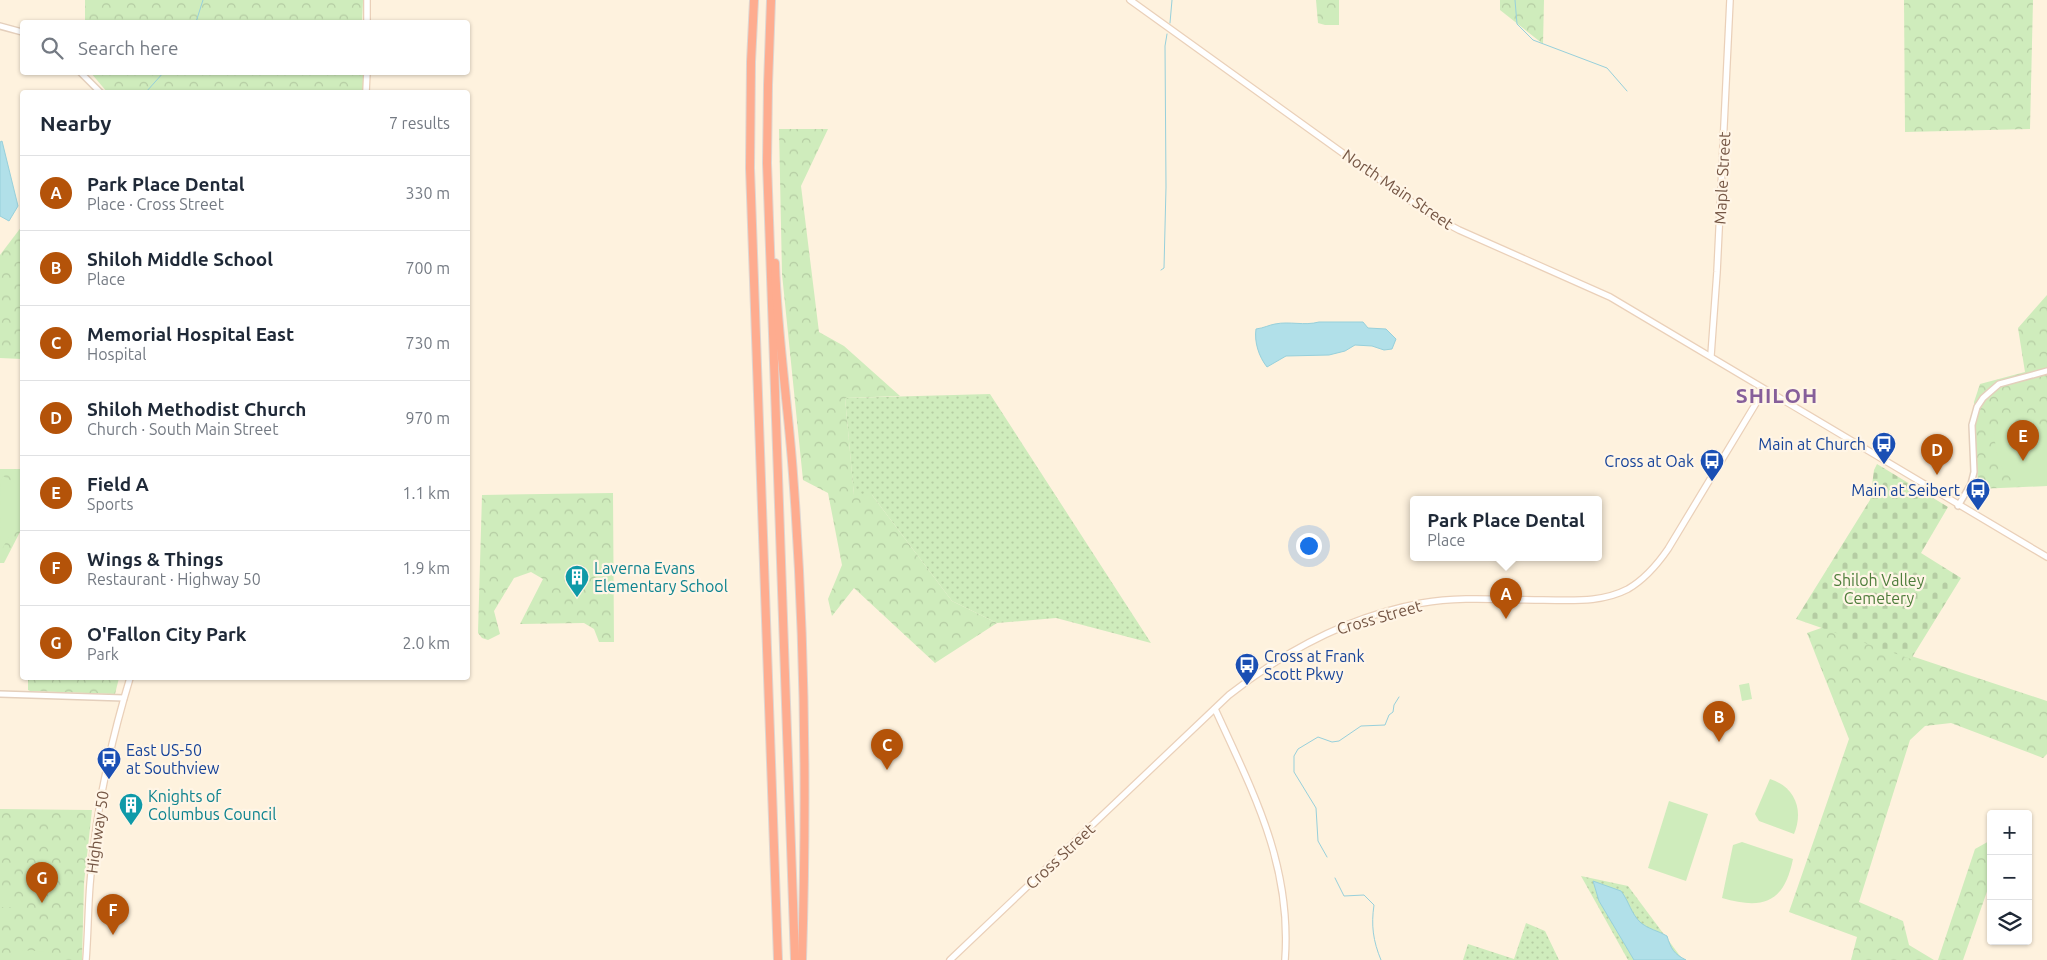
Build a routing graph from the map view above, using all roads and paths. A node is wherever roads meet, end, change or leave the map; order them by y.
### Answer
1 (367, 0) edge
2 (754, 0) edge
3 (771, 0) edge
4 (1130, 0) edge
5 (1730, 0) edge
6 (367, 20) edge
7 (0, 26) edge
8 (20, 31) edge
9 (83, 75) edge
10 (367, 75) edge
11 (98, 90) edge
12 (366, 90) edge
13 (767, 128) junction
14 (1710, 355) junction
15 (2047, 371) edge
16 (1764, 390) junction
17 (1958, 506) junction
18 (2047, 557) edge
19 (129, 680) edge
20 (0, 694) edge
21 (124, 698) junction
22 (1215, 709) junction
23 (86, 960) edge
24 (778, 960) edge
25 (796, 960) edge
26 (802, 960) edge
27 (950, 960) edge
28 (1285, 960) edge

1 - 6 main road
2 - 24 highway
3 - 13 highway
4 - 14 main road, North Main Street
5 - 14 main road, Maple Street
7 - 8 street
9 - 11 street
10 - 12 main road
13 - 25 highway
13 - 26 highway
14 - 16 main road, North Main Street
15 - 17 street
16 - 17 main road, North Main Street
16 - 22 main road, Cross Street
17 - 18 main road, North Main Street
19 - 21 main road, Highway 50
20 - 21 street
21 - 23 main road, Highway 50
22 - 27 main road, Cross Street
22 - 28 main road

